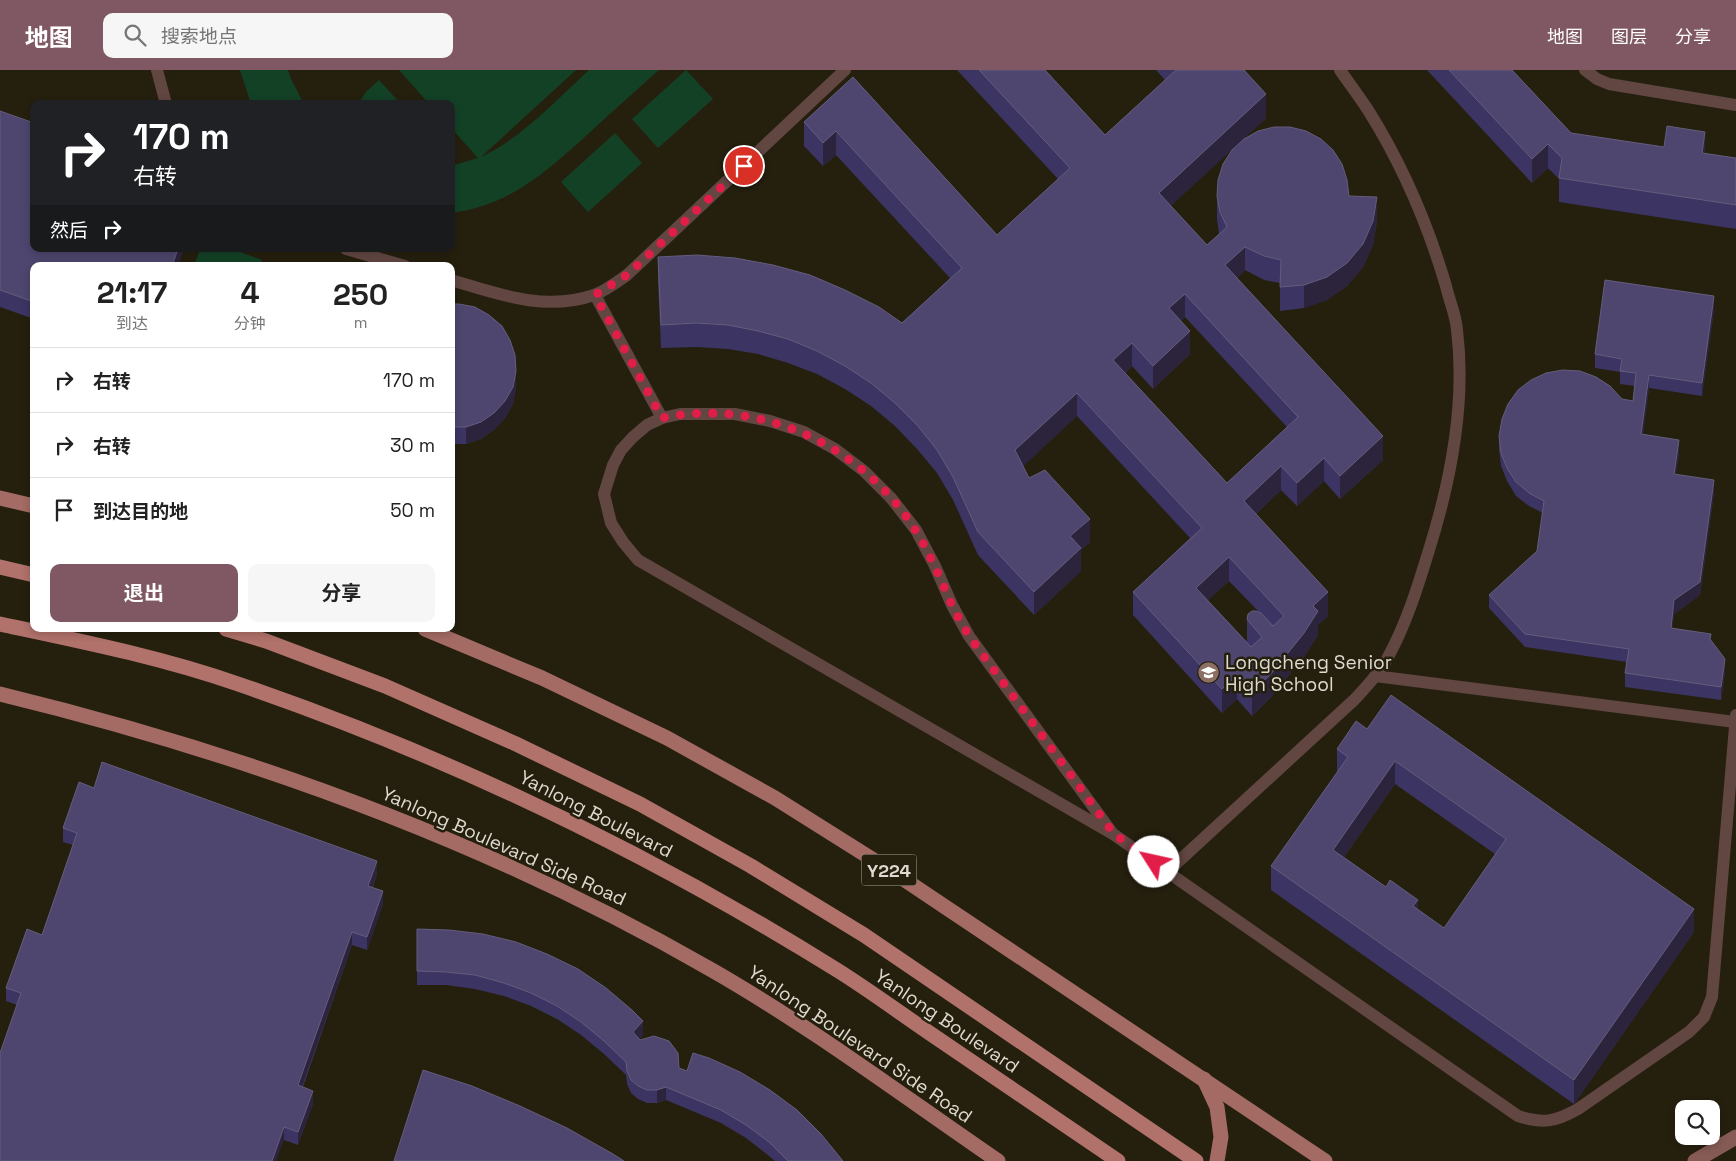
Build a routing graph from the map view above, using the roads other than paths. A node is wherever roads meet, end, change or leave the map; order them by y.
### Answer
1 (157, 70) edge
2 (845, 70) edge
3 (1340, 70) edge
4 (1585, 70) edge
5 (165, 100) edge
6 (1736, 106) edge
7 (356, 252) edge
8 (391, 262) edge
9 (455, 281) edge
10 (595, 295) junction
11 (662, 418) junction
12 (0, 498) edge
13 (30, 505) edge
14 (0, 567) edge
15 (30, 574) edge
16 (0, 624) edge
17 (30, 630) edge
18 (38, 632) edge
19 (236, 632) edge
20 (432, 632) edge
21 (1375, 676) junction
22 (0, 694) edge
23 (1736, 719) edge
24 (1114, 834) junction
25 (1167, 872) junction
26 (1204, 1079) junction
27 (1736, 1137) edge
28 (998, 1161) edge
29 (1118, 1161) edge
30 (1196, 1161) edge
31 (1217, 1161) edge
32 (1325, 1161) edge
33 (1695, 1161) edge

1 - 5 lane
2 - 10 lane
3 - 21 lane
4 - 6 lane
7 - 8 lane
9 - 10 lane
10 - 11 lane
11 - 24 lane
11 - 24 lane
12 - 13 main road
14 - 15 highway
16 - 17 highway, Yanlong Boulevard
18 - 29 highway, Yanlong Boulevard
19 - 30 highway, Yanlong Boulevard
20 - 26 main road, Y224
21 - 23 lane
21 - 25 lane
22 - 28 main road, Yanlong Boulevard Side Road
23 - 25 lane
24 - 25 lane
26 - 31 main road
26 - 32 main road, Y224
27 - 33 main road

